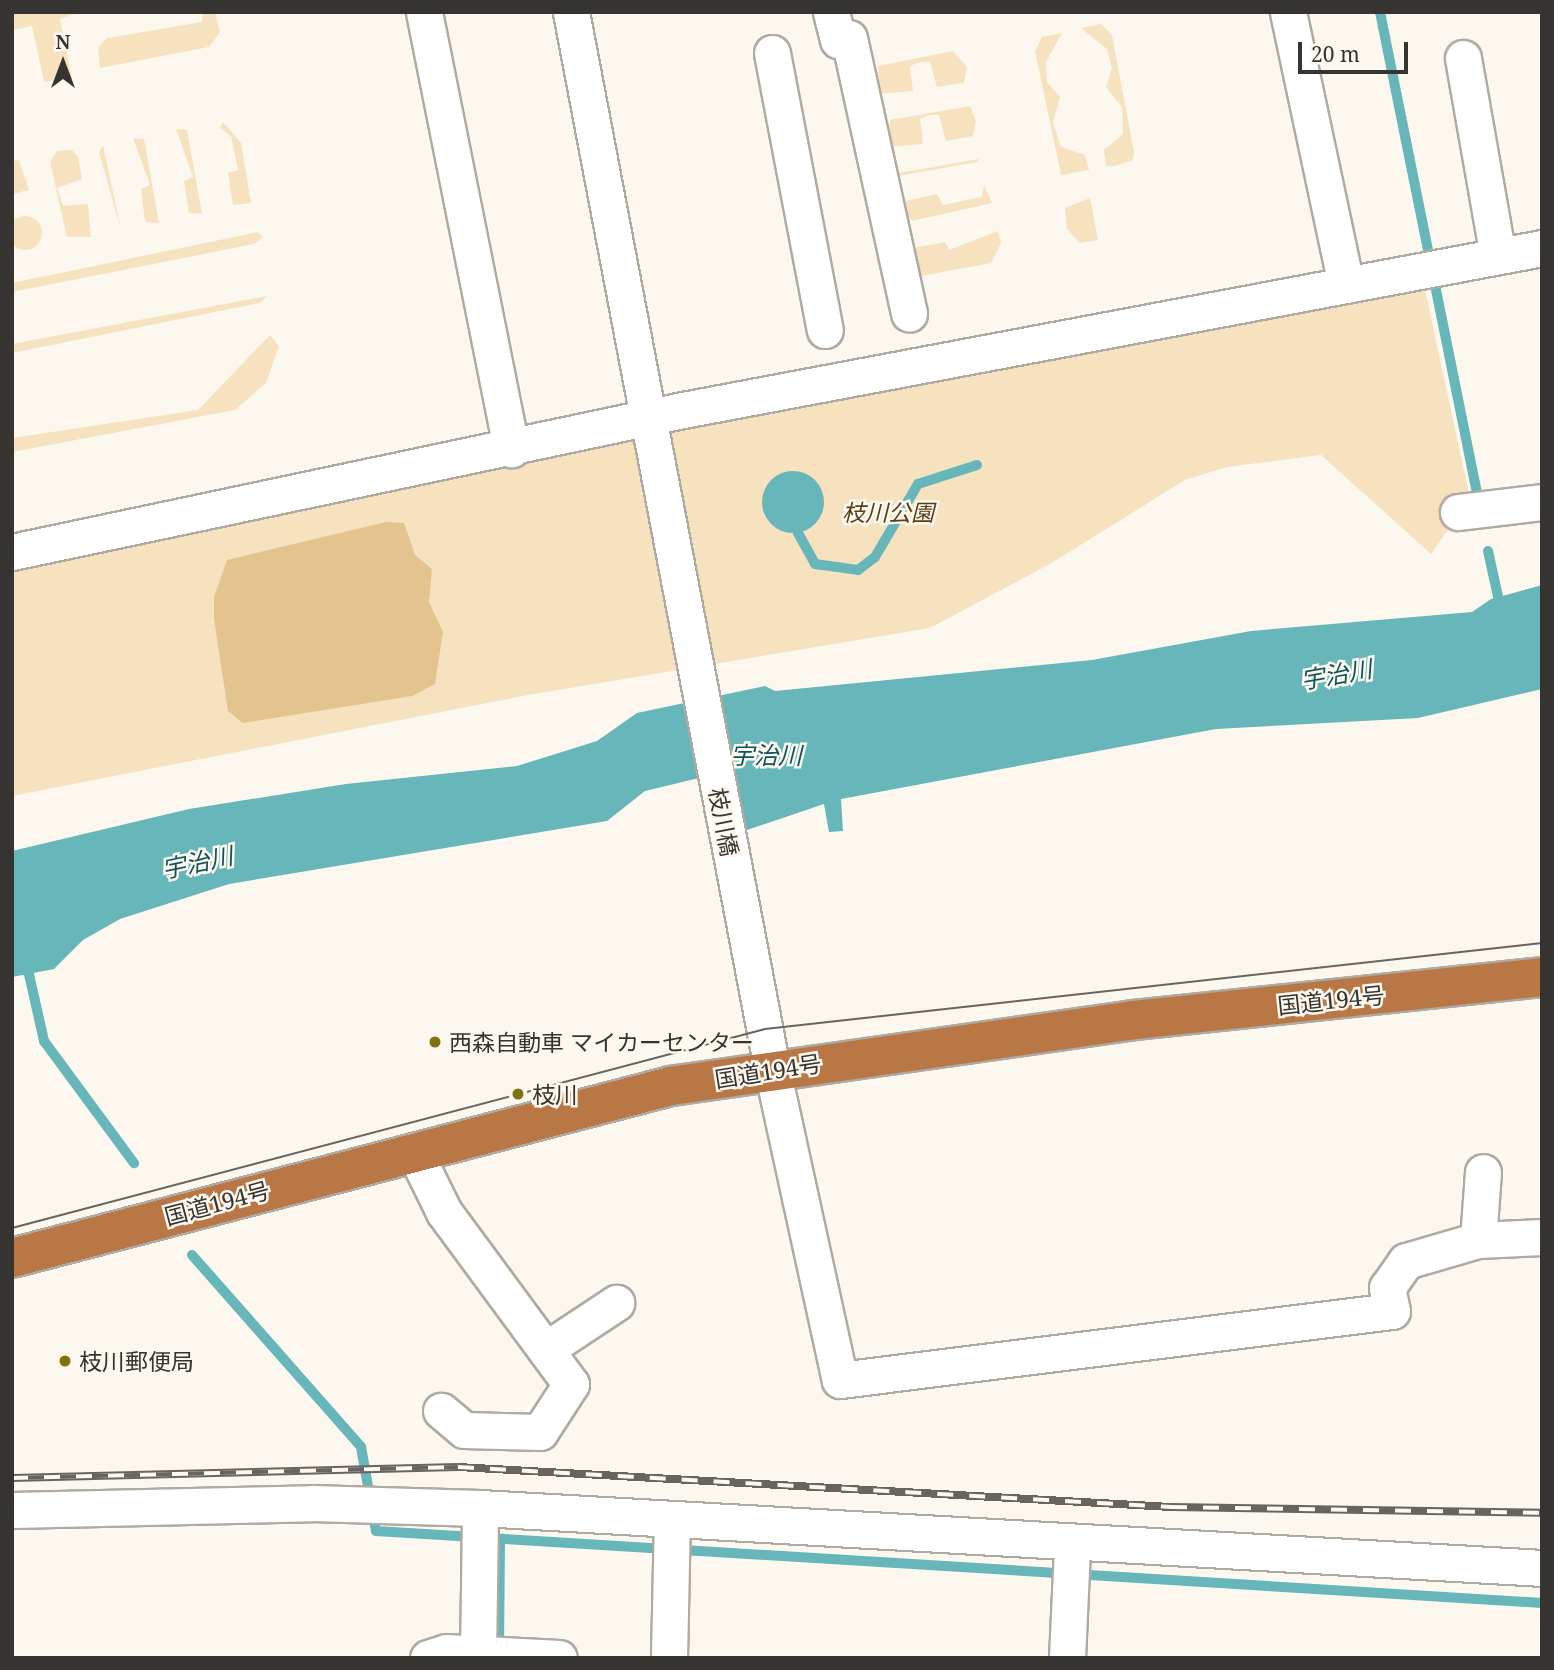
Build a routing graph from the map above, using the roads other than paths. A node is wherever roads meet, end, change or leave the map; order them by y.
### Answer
1 (424, 12) edge
2 (571, 12) edge
3 (1288, 12) edge
4 (839, 30) edge
5 (772, 52) dead end
6 (1463, 58) dead end
7 (1542, 248) edge
8 (1498, 256) junction
9 (1345, 281) junction
10 (909, 314) dead end
11 (825, 330) dead end
12 (652, 417) junction
13 (511, 449) junction
14 (1542, 502) edge
15 (1458, 512) dead end
16 (12, 552) edge
17 (1542, 977) edge
18 (772, 1069) junction
19 (414, 1151) junction
20 (1483, 1172) dead end
21 (1542, 1237) edge
22 (1478, 1240) junction
23 (12, 1258) edge
24 (616, 1303) dead end
25 (548, 1348) junction
26 (441, 1411) dead end
27 (12, 1510) edge
28 (480, 1530) junction
29 (671, 1542) junction
30 (1071, 1566) junction
31 (1542, 1568) edge
32 (478, 1656) edge
33 (428, 1658) edge
34 (559, 1658) edge
35 (670, 1658) edge
36 (1068, 1658) edge

1 - 13 street
2 - 12 street, 枝川橋
3 - 9 street
4 - 10 street
5 - 11 street
6 - 8 street
7 - 8 street
8 - 9 street
9 - 12 street
12 - 13 street
12 - 18 street, 枝川橋
13 - 16 street
14 - 15 street
17 - 18 highway, 国道194号
18 - 19 highway, 国道194号
18 - 22 street, 枝川橋
19 - 23 highway, 国道194号
19 - 25 street
20 - 22 street
21 - 22 street
24 - 25 street
25 - 26 street
27 - 28 street
28 - 29 street
28 - 32 street
29 - 30 street
29 - 35 street
30 - 31 street
30 - 36 street
32 - 33 street
32 - 34 street

